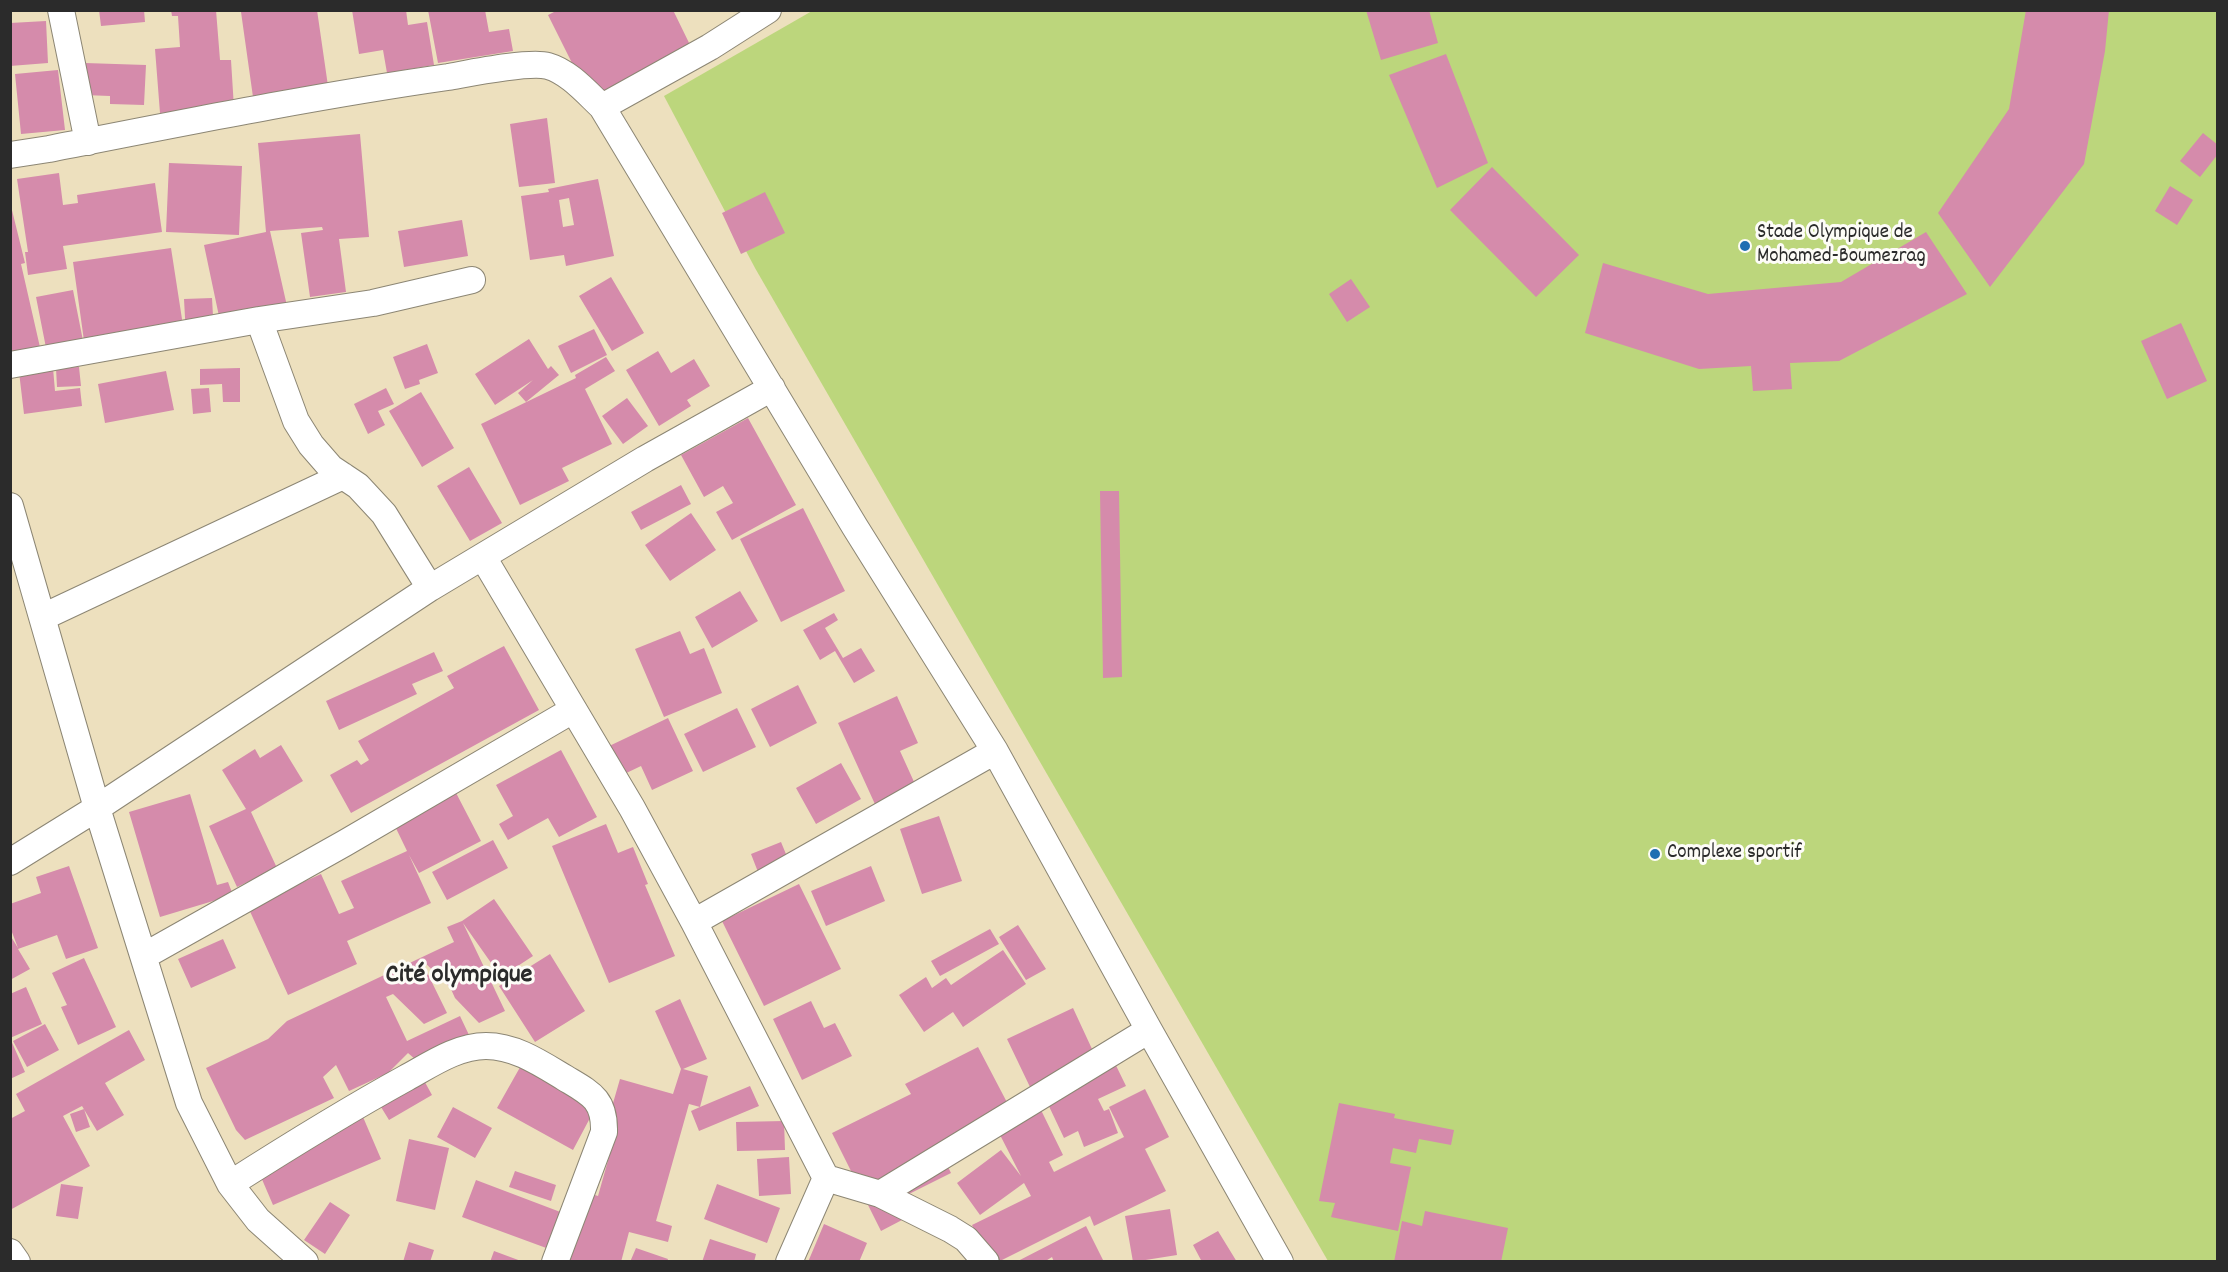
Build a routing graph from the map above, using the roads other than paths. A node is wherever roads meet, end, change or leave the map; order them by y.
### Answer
1 (61, 10) edge
2 (768, 10) edge
3 (602, 107) junction
4 (88, 142) junction
5 (10, 155) edge
6 (472, 280) dead end
7 (259, 320) junction
8 (10, 365) edge
9 (772, 388) junction
10 (343, 476) junction
11 (10, 506) edge
12 (483, 557) junction
13 (430, 588) junction
14 (43, 617) junction
15 (573, 710) junction
16 (995, 751) junction
17 (97, 808) junction
18 (10, 862) edge
19 (694, 922) junction
20 (144, 956) junction
21 (1149, 1030) junction
22 (826, 1178) junction
23 (230, 1184) junction
24 (880, 1194) junction
25 (10, 1252) edge
26 (17, 1262) edge
27 (305, 1262) edge
28 (555, 1262) edge
29 (789, 1262) edge
30 (986, 1262) edge
31 (1280, 1262) edge

1 - 4 street
2 - 3 street
3 - 4 street
3 - 9 street
4 - 5 street
6 - 7 street
7 - 8 street
7 - 10 street
9 - 12 street
9 - 16 street
10 - 13 street
10 - 14 street
11 - 14 street
12 - 13 street
12 - 15 street
13 - 17 street
14 - 17 street
15 - 19 street
15 - 20 street
16 - 19 street
16 - 21 street
17 - 18 street
17 - 20 street
19 - 22 street
20 - 23 street
21 - 24 street
21 - 31 street
22 - 24 street
22 - 29 street
23 - 27 street
23 - 28 street
24 - 30 street
25 - 26 street

